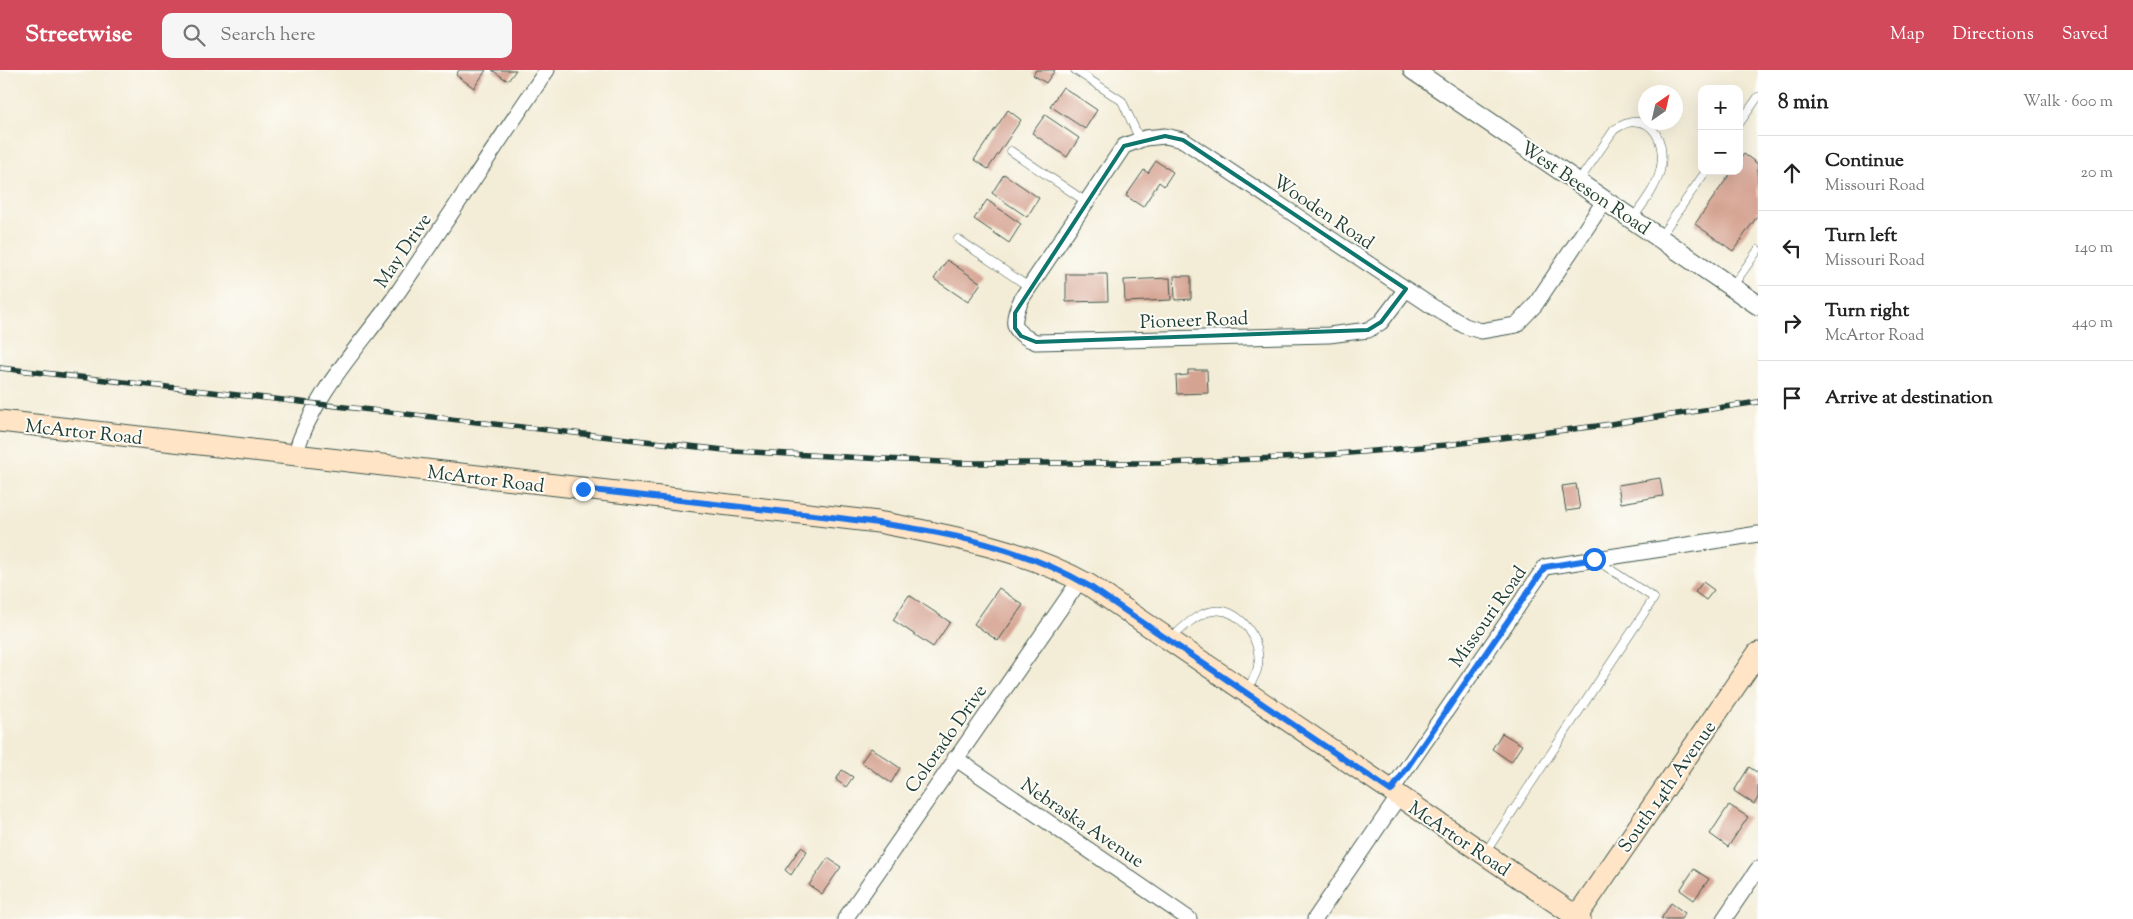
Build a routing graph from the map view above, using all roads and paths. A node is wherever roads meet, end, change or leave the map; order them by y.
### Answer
1 (547, 70) edge
2 (1075, 70) edge
3 (1413, 70) edge
4 (1758, 97) edge
5 (1743, 118) edge
6 (1140, 140) junction
7 (1011, 151) dead end
8 (1703, 175) edge
9 (1578, 182) junction
10 (1605, 200) junction
11 (1085, 201) junction
12 (1632, 219) junction
13 (1660, 238) junction
14 (958, 240) dead end
15 (1758, 250) edge
16 (1029, 286) junction
17 (1732, 287) junction
18 (1406, 290) junction
19 (1758, 304) edge
20 (0, 421) edge
21 (295, 454) junction
22 (1758, 534) edge
23 (1594, 559) junction
24 (1080, 580) junction
25 (1170, 640) junction
26 (1755, 664) edge
27 (1246, 692) junction
28 (955, 758) junction
29 (1395, 793) junction
30 (1484, 855) junction
31 (1758, 869) edge
32 (1577, 918) edge
33 (845, 919) edge
34 (1189, 919) edge
35 (1315, 919) edge
36 (1724, 919) edge

1 - 21 street, May Drive
2 - 6 lane
3 - 9 street, West Beeson Road
4 - 5 lane
6 - 11 street, Wooden Road
6 - 18 street, Wooden Road
7 - 11 lane
8 - 13 lane
9 - 10 street, West Beeson Road
9 - 12 lane
10 - 12 street, West Beeson Road
10 - 18 street, Wooden Road
11 - 16 street, Wooden Road
12 - 13 street, West Beeson Road
13 - 17 street, West Beeson Road
14 - 16 lane
15 - 17 lane
16 - 18 street, Pioneer Road
17 - 19 street, West Beeson Road
20 - 21 main road, McArtor Road
21 - 24 main road, McArtor Road
22 - 23 street, Missouri Road
23 - 29 street, Missouri Road
23 - 30 lane
24 - 25 main road, McArtor Road
24 - 28 street, Colorado Drive
25 - 27 main road, McArtor Road
25 - 27 lane
26 - 32 main road, South 14th Avenue
27 - 29 main road, McArtor Road
28 - 33 street, Colorado Drive
28 - 34 street, Nebraska Avenue
29 - 30 main road, McArtor Road
29 - 35 street, Missouri Road
30 - 32 main road, McArtor Road
31 - 36 street

